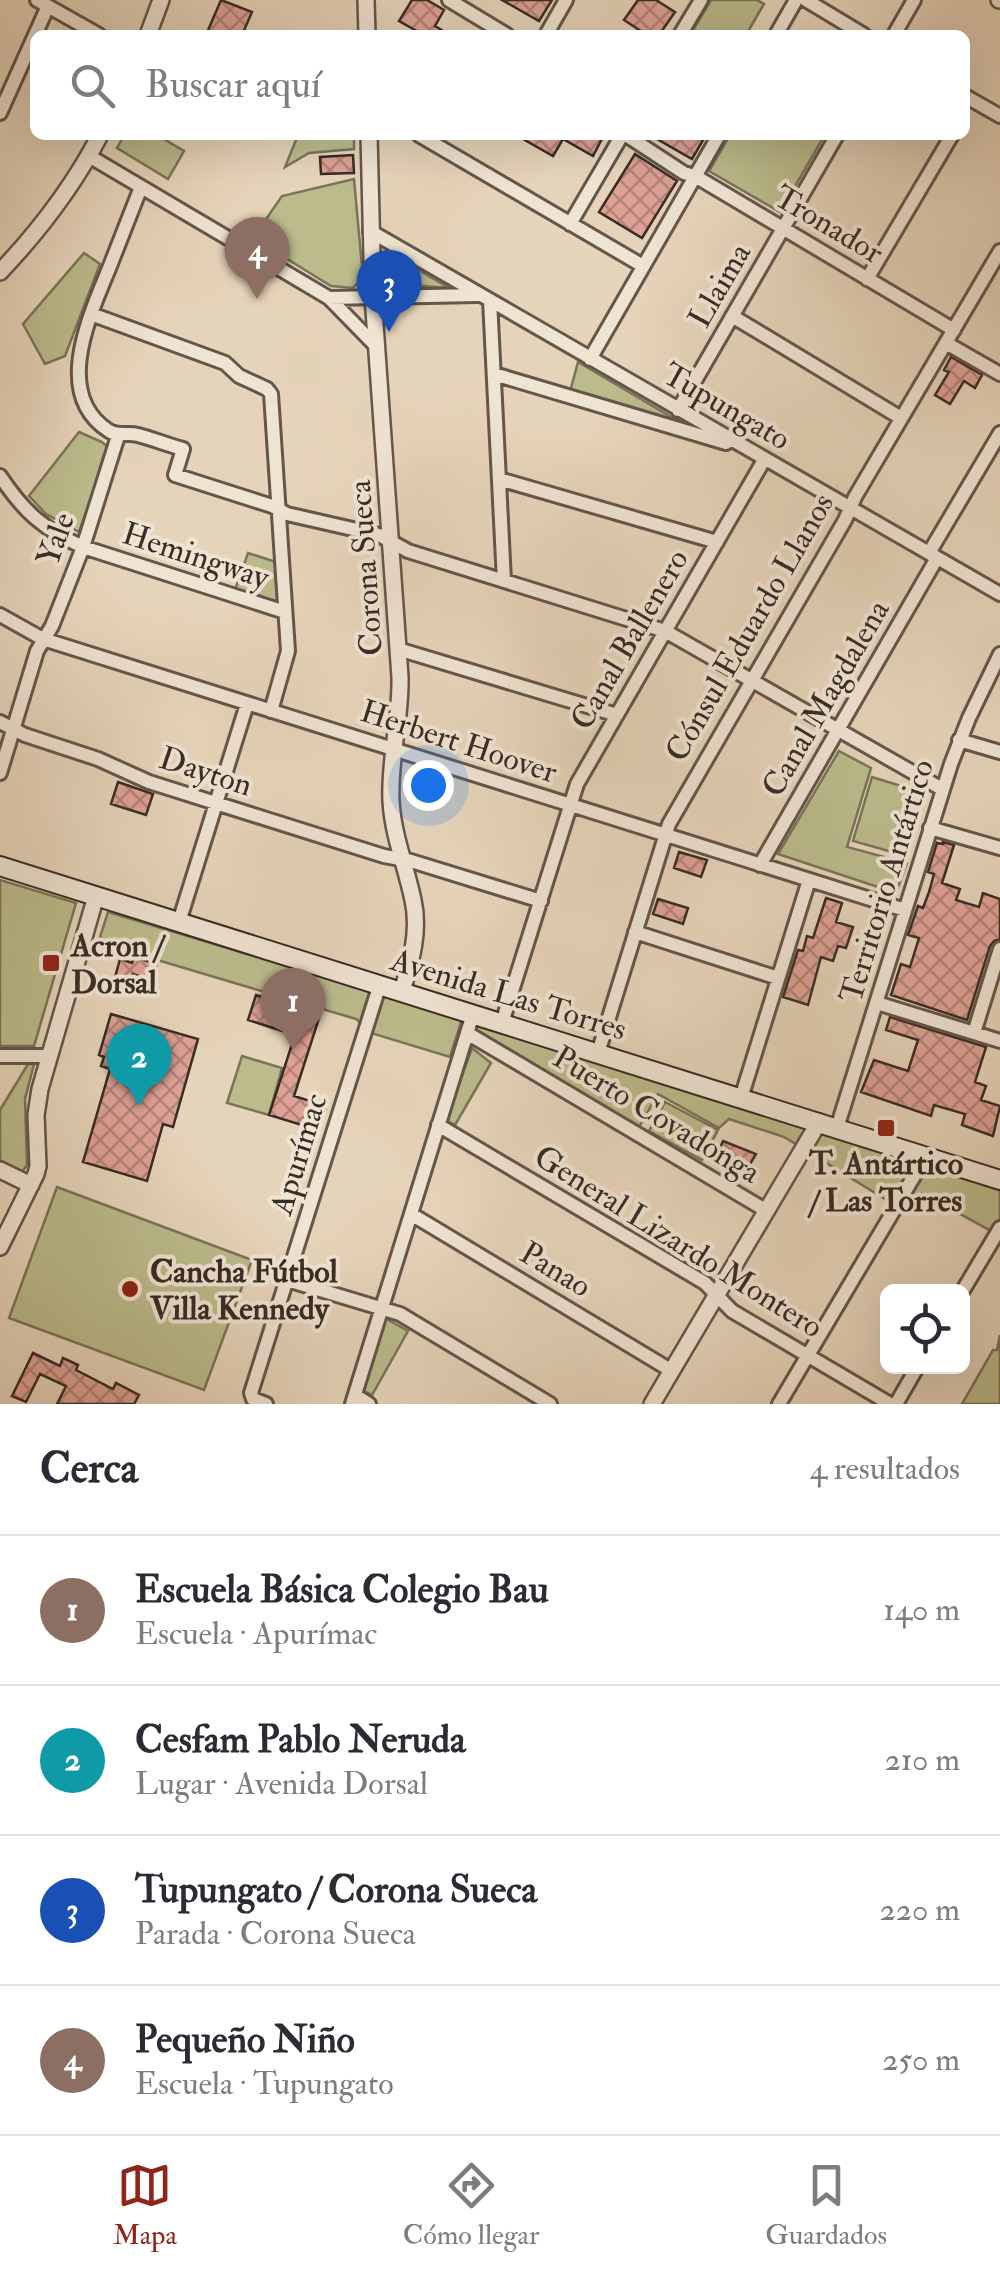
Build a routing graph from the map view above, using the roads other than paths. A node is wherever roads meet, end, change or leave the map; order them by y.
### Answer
1 (161, 0) edge
2 (366, 0) edge
3 (449, 0) edge
4 (566, 0) edge
5 (701, 0) edge
6 (796, 0) edge
7 (806, 0) edge
8 (914, 0) edge
9 (42, 3) edge
10 (32, 30) edge
11 (90, 30) edge
12 (150, 30) edge
13 (367, 30) edge
14 (500, 30) edge
15 (549, 30) edge
16 (683, 30) edge
17 (779, 30) edge
18 (856, 30) edge
19 (897, 30) edge
20 (30, 34) edge
21 (970, 99) edge
22 (0, 112) edge
23 (1000, 116) edge
24 (97, 140) edge
25 (369, 140) edge
26 (427, 140) edge
27 (621, 140) edge
28 (632, 140) edge
29 (716, 140) edge
30 (833, 140) edge
31 (949, 140) edge
32 (89, 156) junction
33 (695, 176) junction
34 (141, 187) junction
35 (570, 224) junction
36 (783, 228) junction
37 (370, 231) junction
38 (1000, 251) edge
39 (643, 266) junction
40 (0, 272) edge
41 (867, 279) junction
42 (373, 296) junction
43 (330, 298) junction
44 (485, 298) junction
45 (91, 314) junction
46 (732, 316) junction
47 (950, 336) junction
48 (376, 346) junction
49 (590, 358) junction
50 (494, 374) junction
51 (1000, 374) edge
52 (678, 410) junction
53 (901, 418) junction
54 (1000, 432) edge
55 (118, 436) junction
56 (746, 449) junction
57 (764, 460) junction
58 (0, 476) edge
59 (499, 479) junction
60 (850, 508) junction
61 (279, 510) junction
62 (390, 542) junction
63 (716, 542) junction
64 (82, 547) junction
65 (933, 556) junction
66 (504, 581) junction
67 (1000, 594) edge
68 (285, 612) junction
69 (0, 615) edge
70 (665, 631) junction
71 (43, 639) junction
72 (398, 648) junction
73 (998, 664) edge
74 (750, 680) junction
75 (247, 704) junction
76 (271, 711) junction
77 (617, 715) junction
78 (7, 725) edge
79 (838, 730) junction
80 (959, 740) junction
81 (393, 750) junction
82 (1000, 752) edge
83 (0, 773) edge
84 (942, 790) junction
85 (216, 803) junction
86 (571, 806) junction
87 (930, 828) junction
88 (665, 836) junction
89 (1000, 848) edge
90 (401, 859) junction
91 (760, 865) junction
92 (0, 866) edge
93 (809, 880) junction
94 (96, 896) junction
95 (541, 901) junction
96 (905, 910) junction
97 (179, 922) junction
98 (635, 932) junction
99 (1000, 949) edge
100 (778, 978) junction
101 (380, 984) junction
102 (402, 991) junction
103 (876, 1003) junction
104 (473, 1014) junction
105 (502, 1023) junction
106 (467, 1033) junction
107 (974, 1033) junction
108 (1000, 1040) edge
109 (598, 1053) junction
110 (0, 1056) edge
111 (50, 1056) junction
112 (741, 1098) junction
113 (438, 1125) junction
114 (828, 1125) junction
115 (926, 1156) junction
116 (0, 1170) edge
117 (1000, 1180) edge
118 (30, 1185) junction
119 (766, 1211) junction
120 (411, 1214) junction
121 (1000, 1228) edge
122 (0, 1247) edge
123 (286, 1280) junction
124 (967, 1284) edge
125 (716, 1296) junction
126 (382, 1309) junction
127 (808, 1356) junction
128 (672, 1371) junction
129 (913, 1374) edge
130 (353, 1400) edge
131 (266, 1404) edge
132 (369, 1404) edge
133 (550, 1404) edge
134 (652, 1404) edge
135 (779, 1404) edge
136 (893, 1404) edge

1 - 12 street
2 - 13 street
3 - 14 street
4 - 15 street
5 - 16 street
6 - 17 street
7 - 18 street
8 - 19 street
9 - 10 street
9 - 11 street
20 - 22 street
21 - 23 street
24 - 32 street
25 - 37 street, Corona Sueca
26 - 35 street
27 - 35 street
28 - 33 street, Tronador
29 - 33 street
30 - 36 street, Llaima
31 - 41 street
32 - 34 street
32 - 40 street
33 - 36 street, Tronador
33 - 39 street
34 - 43 street
34 - 45 street
35 - 39 street
36 - 41 street, Tronador
36 - 46 street, Llaima
37 - 42 street, Corona Sueca
37 - 44 street, Tupungato
38 - 47 street, Cónsul Eduardo Llanos
39 - 49 street
41 - 47 street, Tronador
42 - 43 street
42 - 44 street
42 - 48 street, Corona Sueca
43 - 48 street
44 - 49 street, Tupungato
44 - 50 street
45 - 55 street
45 - 61 street
46 - 52 street, Llaima
46 - 53 street
47 - 51 street, Tronador
47 - 53 street, Cónsul Eduardo Llanos
48 - 62 street, Corona Sueca
49 - 52 street, Tupungato
50 - 56 street
50 - 59 street
52 - 56 street, Tupungato
53 - 60 street, Cónsul Eduardo Llanos
54 - 65 street, Canal Magdalena
55 - 61 street
55 - 64 street, Yale
56 - 57 street, Tupungato
57 - 60 street, Tupungato
57 - 63 street, Canal Ballenero
58 - 64 street, Hemingway
59 - 63 street
59 - 66 street
60 - 65 street, Tupungato
60 - 74 street, Cónsul Eduardo Llanos
61 - 62 street
61 - 68 street
62 - 66 street
62 - 72 street, Corona Sueca
63 - 70 street, Canal Ballenero
64 - 68 street, Hemingway
64 - 71 street, Yale
65 - 67 street, Tupungato
65 - 79 street, Canal Magdalena
66 - 70 street
68 - 76 street
69 - 71 street, Herbert Hoover
70 - 74 street
70 - 77 street, Canal Ballenero
71 - 75 street, Herbert Hoover
71 - 78 street, Yale
72 - 77 street
72 - 81 street, Corona Sueca
73 - 80 street, Territorio Antártico
74 - 79 street
74 - 88 street, Cónsul Eduardo Llanos
75 - 76 street, Herbert Hoover
75 - 85 street
76 - 81 street, Herbert Hoover
77 - 86 street, Canal Ballenero
78 - 83 street, Yale
78 - 85 street, Dayton
79 - 84 street
79 - 91 street, Canal Magdalena
80 - 82 street
80 - 84 street, Territorio Antártico
81 - 86 street, Herbert Hoover
81 - 90 street, Corona Sueca
84 - 87 street, Territorio Antártico
85 - 90 street, Dayton
85 - 97 street
86 - 88 street, Herbert Hoover
86 - 95 street, Canal Ballenero
87 - 89 street
87 - 96 street, Territorio Antártico
88 - 91 street, Herbert Hoover
88 - 98 street, Cónsul Eduardo Llanos
90 - 95 street, Dayton
90 - 102 street, Corona Sueca
91 - 93 street, Herbert Hoover
92 - 94 main road, Avenida Las Torres
93 - 96 street, Herbert Hoover
93 - 100 street
94 - 97 main road, Avenida Las Torres
94 - 111 street
95 - 105 street, Canal Ballenero
96 - 103 street, Territorio Antártico
97 - 101 main road, Avenida Las Torres
98 - 100 street
98 - 109 street, Cónsul Eduardo Llanos
99 - 107 street
100 - 112 street
101 - 102 main road, Avenida Las Torres
101 - 123 street, Apurímac
102 - 104 main road, Avenida Las Torres
103 - 107 street
103 - 114 street, Territorio Antártico
104 - 105 main road, Avenida Las Torres
104 - 106 street
105 - 109 main road, Avenida Las Torres
106 - 113 street
106 - 119 street, Puerto Covadonga
107 - 108 street
109 - 112 main road, Avenida Las Torres
110 - 111 street
111 - 118 street
112 - 114 main road, Avenida Las Torres
113 - 120 street
113 - 125 street, General Lizardo Montero
114 - 115 main road, Avenida Las Torres
114 - 119 street, Territorio Antártico
115 - 117 main road, Avenida Las Torres
115 - 127 street
116 - 118 street
118 - 122 street
119 - 125 street, Territorio Antártico
120 - 126 street
120 - 128 street, Panao
121 - 124 street
123 - 126 street
123 - 131 street, Apurímac
125 - 127 street, General Lizardo Montero
125 - 128 street, Territorio Antártico
126 - 130 street
126 - 133 street
127 - 135 street
127 - 136 street, General Lizardo Montero
128 - 134 street, Territorio Antártico
129 - 136 street
130 - 132 street

